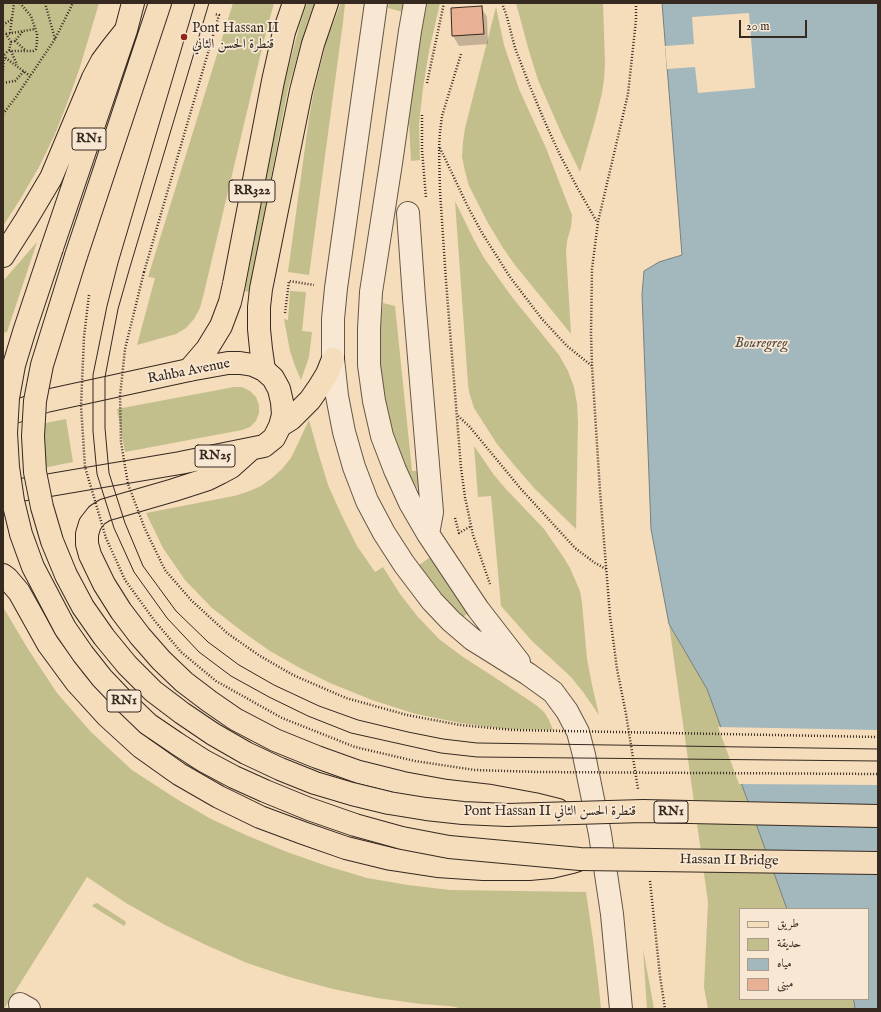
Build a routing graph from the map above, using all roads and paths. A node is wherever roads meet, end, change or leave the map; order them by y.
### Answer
1 (14, 3) edge
2 (20, 3) edge
3 (45, 3) edge
4 (73, 3) edge
5 (133, 3) edge
6 (160, 3) edge
7 (294, 3) edge
8 (327, 3) edge
9 (376, 3) edge
10 (415, 3) edge
11 (502, 3) edge
12 (636, 3) edge
13 (214, 14) dead end
14 (12, 18) junction
15 (3, 25) edge
16 (35, 29) junction
17 (126, 30) junction
18 (23, 31) junction
19 (3, 32) edge
20 (10, 33) junction
21 (6, 34) junction
22 (55, 39) junction
23 (15, 41) junction
24 (11, 42) junction
25 (10, 50) junction
26 (26, 50) junction
27 (460, 54) dead end
28 (4, 56) edge
29 (18, 67) junction
30 (3, 70) edge
31 (24, 71) junction
32 (30, 76) junction
33 (3, 83) edge
34 (3, 114) edge
35 (439, 148) junction
36 (408, 213) dead end
37 (598, 222) junction
38 (3, 256) edge
39 (317, 285) dead end
40 (90, 292) dead end
41 (285, 313) dead end
42 (333, 360) junction
43 (592, 366) junction
44 (189, 370) junction
45 (264, 370) junction
46 (458, 415) junction
47 (3, 416) edge
48 (280, 426) junction
49 (251, 449) junction
50 (3, 493) edge
51 (471, 526) junction
52 (459, 533) dead end
53 (428, 534) junction
54 (606, 569) junction
55 (3, 575) edge
56 (490, 585) dead end
57 (528, 674) junction
58 (878, 737) edge
59 (878, 774) edge
60 (639, 795) dead end
61 (569, 813) junction
62 (878, 816) edge
63 (580, 859) junction
64 (878, 863) edge
65 (649, 877) dead end
66 (621, 1009) edge
67 (665, 1009) edge

1 - 14 path
2 - 16 path
3 - 22 path
4 - 22 path
5 - 17 main road, RN1
6 - 61 main road, Pont Hassan II قنطرة الحسن الثاني / RN1, bridge
7 - 44 main road, RR322
8 - 45 main road, RR322
9 - 42 street
10 - 53 street
11 - 37 path
12 - 37 path
13 - 58 path, bridge
14 - 15 path
14 - 20 path
16 - 18 path
16 - 26 path
17 - 38 main road
17 - 63 main road, RN1, bridge
18 - 20 path
18 - 23 path
19 - 21 path
20 - 21 path
21 - 24 path
22 - 32 path
23 - 24 path
23 - 26 path
24 - 25 path
25 - 26 path
25 - 28 path
25 - 29 path
27 - 35 path
28 - 29 path
28 - 30 path
29 - 31 path
31 - 32 path
31 - 33 path
32 - 34 path
35 - 43 path
35 - 46 path
36 - 53 street
37 - 43 path
39 - 41 path
40 - 59 path, bridge
42 - 48 main road
42 - 57 street
43 - 54 path
44 - 45 main road, Rahba Avenue
44 - 47 main road, Rahba Avenue
45 - 48 main road, RN25
46 - 51 path
46 - 54 path
48 - 49 main road, RN25
49 - 50 main road, RN25
49 - 61 main road, bridge
51 - 52 path
51 - 56 path
53 - 57 street
54 - 60 path
55 - 63 main road
57 - 66 street
61 - 62 main road, Pont Hassan II قنطرة الحسن الثاني / RN1, bridge
63 - 64 main road, Hassan II Bridge / RN1, bridge
65 - 67 path

